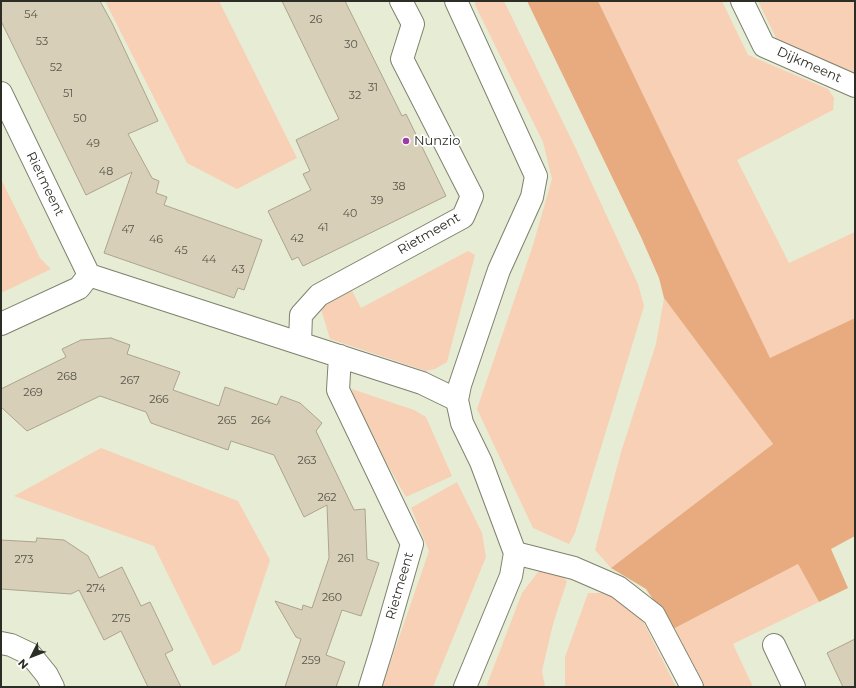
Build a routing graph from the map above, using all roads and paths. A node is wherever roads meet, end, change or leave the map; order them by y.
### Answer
1 (401, 1) edge
2 (456, 1) edge
3 (742, 1) edge
4 (855, 86) edge
5 (1, 93) edge
6 (90, 275) junction
7 (1, 324) edge
8 (300, 343) junction
9 (340, 356) junction
10 (457, 400) junction
11 (515, 553) junction
12 (1, 643) edge
13 (774, 645) dead end
14 (53, 687) edge
15 (370, 687) edge
16 (465, 687) edge
17 (692, 687) edge
18 (794, 687) edge

1 - 8 street, Rietmeent
2 - 10 street
3 - 4 street, Dijkmeent
5 - 6 street, Rietmeent
6 - 7 street
6 - 8 street
8 - 9 street
9 - 10 street
9 - 15 street, Rietmeent
10 - 11 street
11 - 16 street
11 - 17 street
12 - 14 street
13 - 18 street

